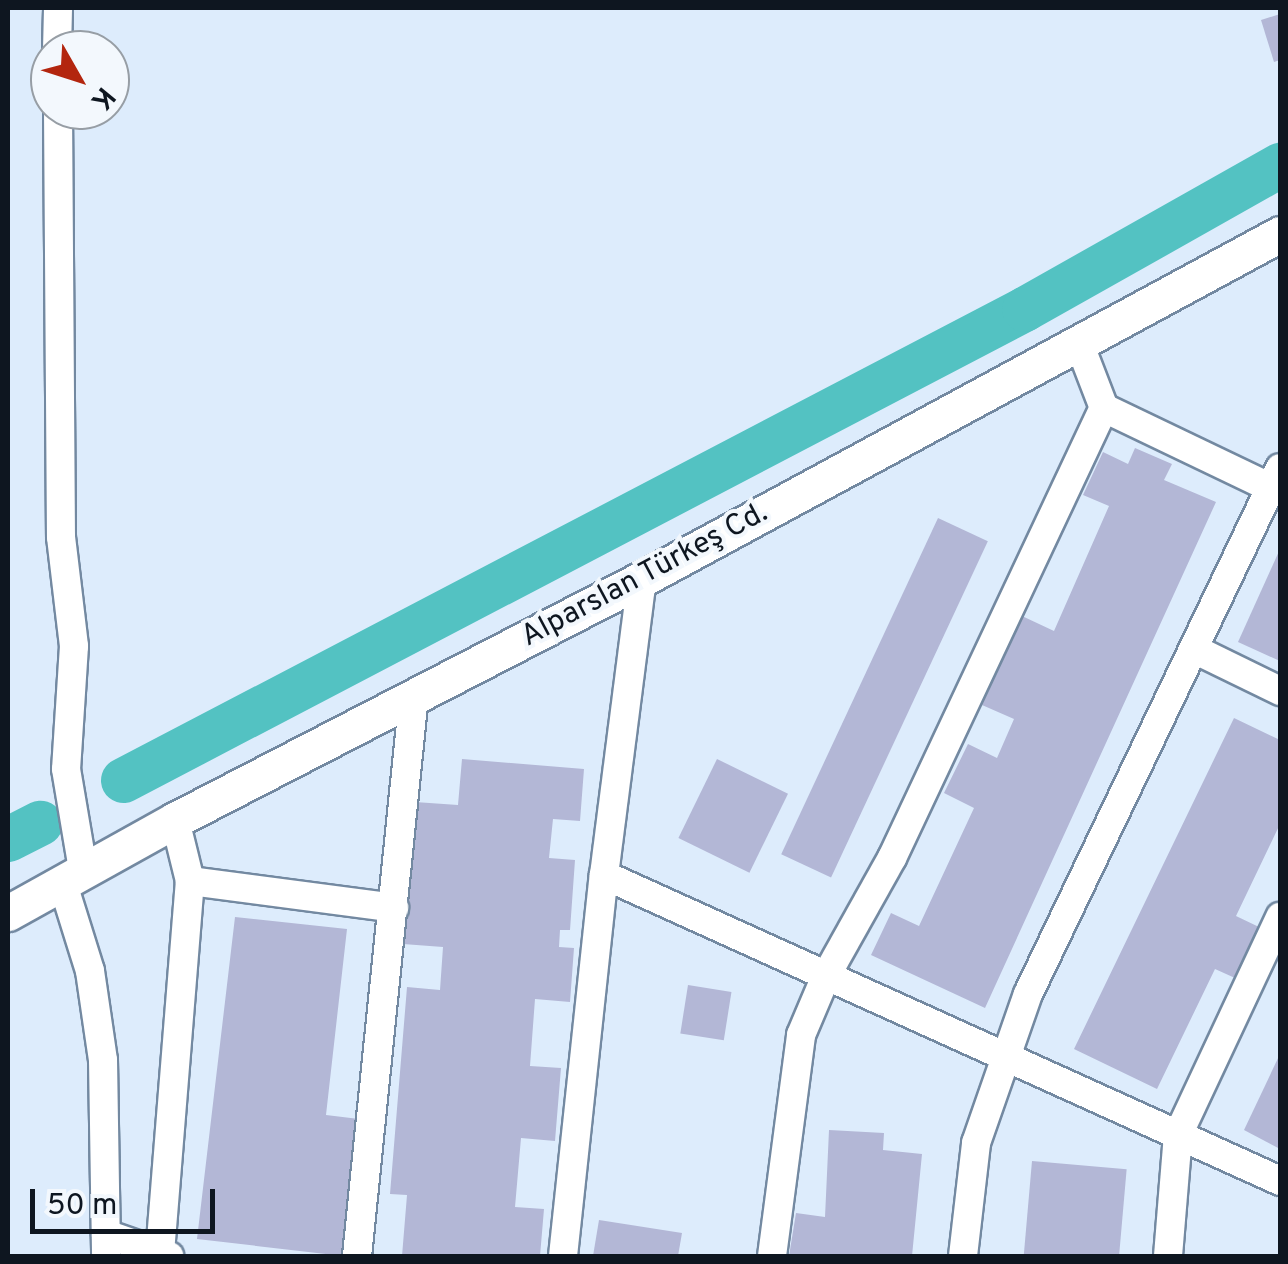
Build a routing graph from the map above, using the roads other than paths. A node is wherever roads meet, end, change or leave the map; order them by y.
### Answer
1 (58, 130) edge
2 (1280, 234) edge
3 (1079, 343) junction
4 (1104, 408) junction
5 (1276, 478) edge
6 (642, 580) junction
7 (1194, 648) junction
8 (1280, 690) edge
9 (414, 695) junction
10 (175, 820) junction
11 (72, 875) junction
12 (604, 876) junction
13 (190, 881) junction
14 (394, 908) junction
15 (8, 913) edge
16 (1280, 917) edge
17 (826, 976) junction
18 (1006, 1055) junction
19 (1178, 1135) junction
20 (1280, 1182) edge
21 (106, 1245) edge
22 (164, 1255) edge
23 (358, 1256) edge
24 (563, 1256) edge
25 (772, 1256) edge
26 (963, 1256) edge
27 (1168, 1256) edge

1 - 11 street
2 - 3 street, Alparslan Türkeş Cd.
3 - 4 street
3 - 6 street, Alparslan Türkeş Cd.
4 - 5 street
4 - 17 street
5 - 7 street
6 - 9 street, Alparslan Türkeş Cd.
6 - 12 street
7 - 8 street
7 - 18 street
9 - 10 street, Alparslan Türkeş Cd.
9 - 14 street
10 - 11 street, Alparslan Türkeş Cd.
10 - 13 street
11 - 15 street, Alparslan Türkeş Cd.
11 - 21 street
12 - 17 street
12 - 24 street
13 - 14 street
13 - 22 street
14 - 23 street
16 - 19 street
17 - 18 street
17 - 25 street
18 - 19 street
18 - 26 street
19 - 20 street
19 - 27 street
21 - 22 street

